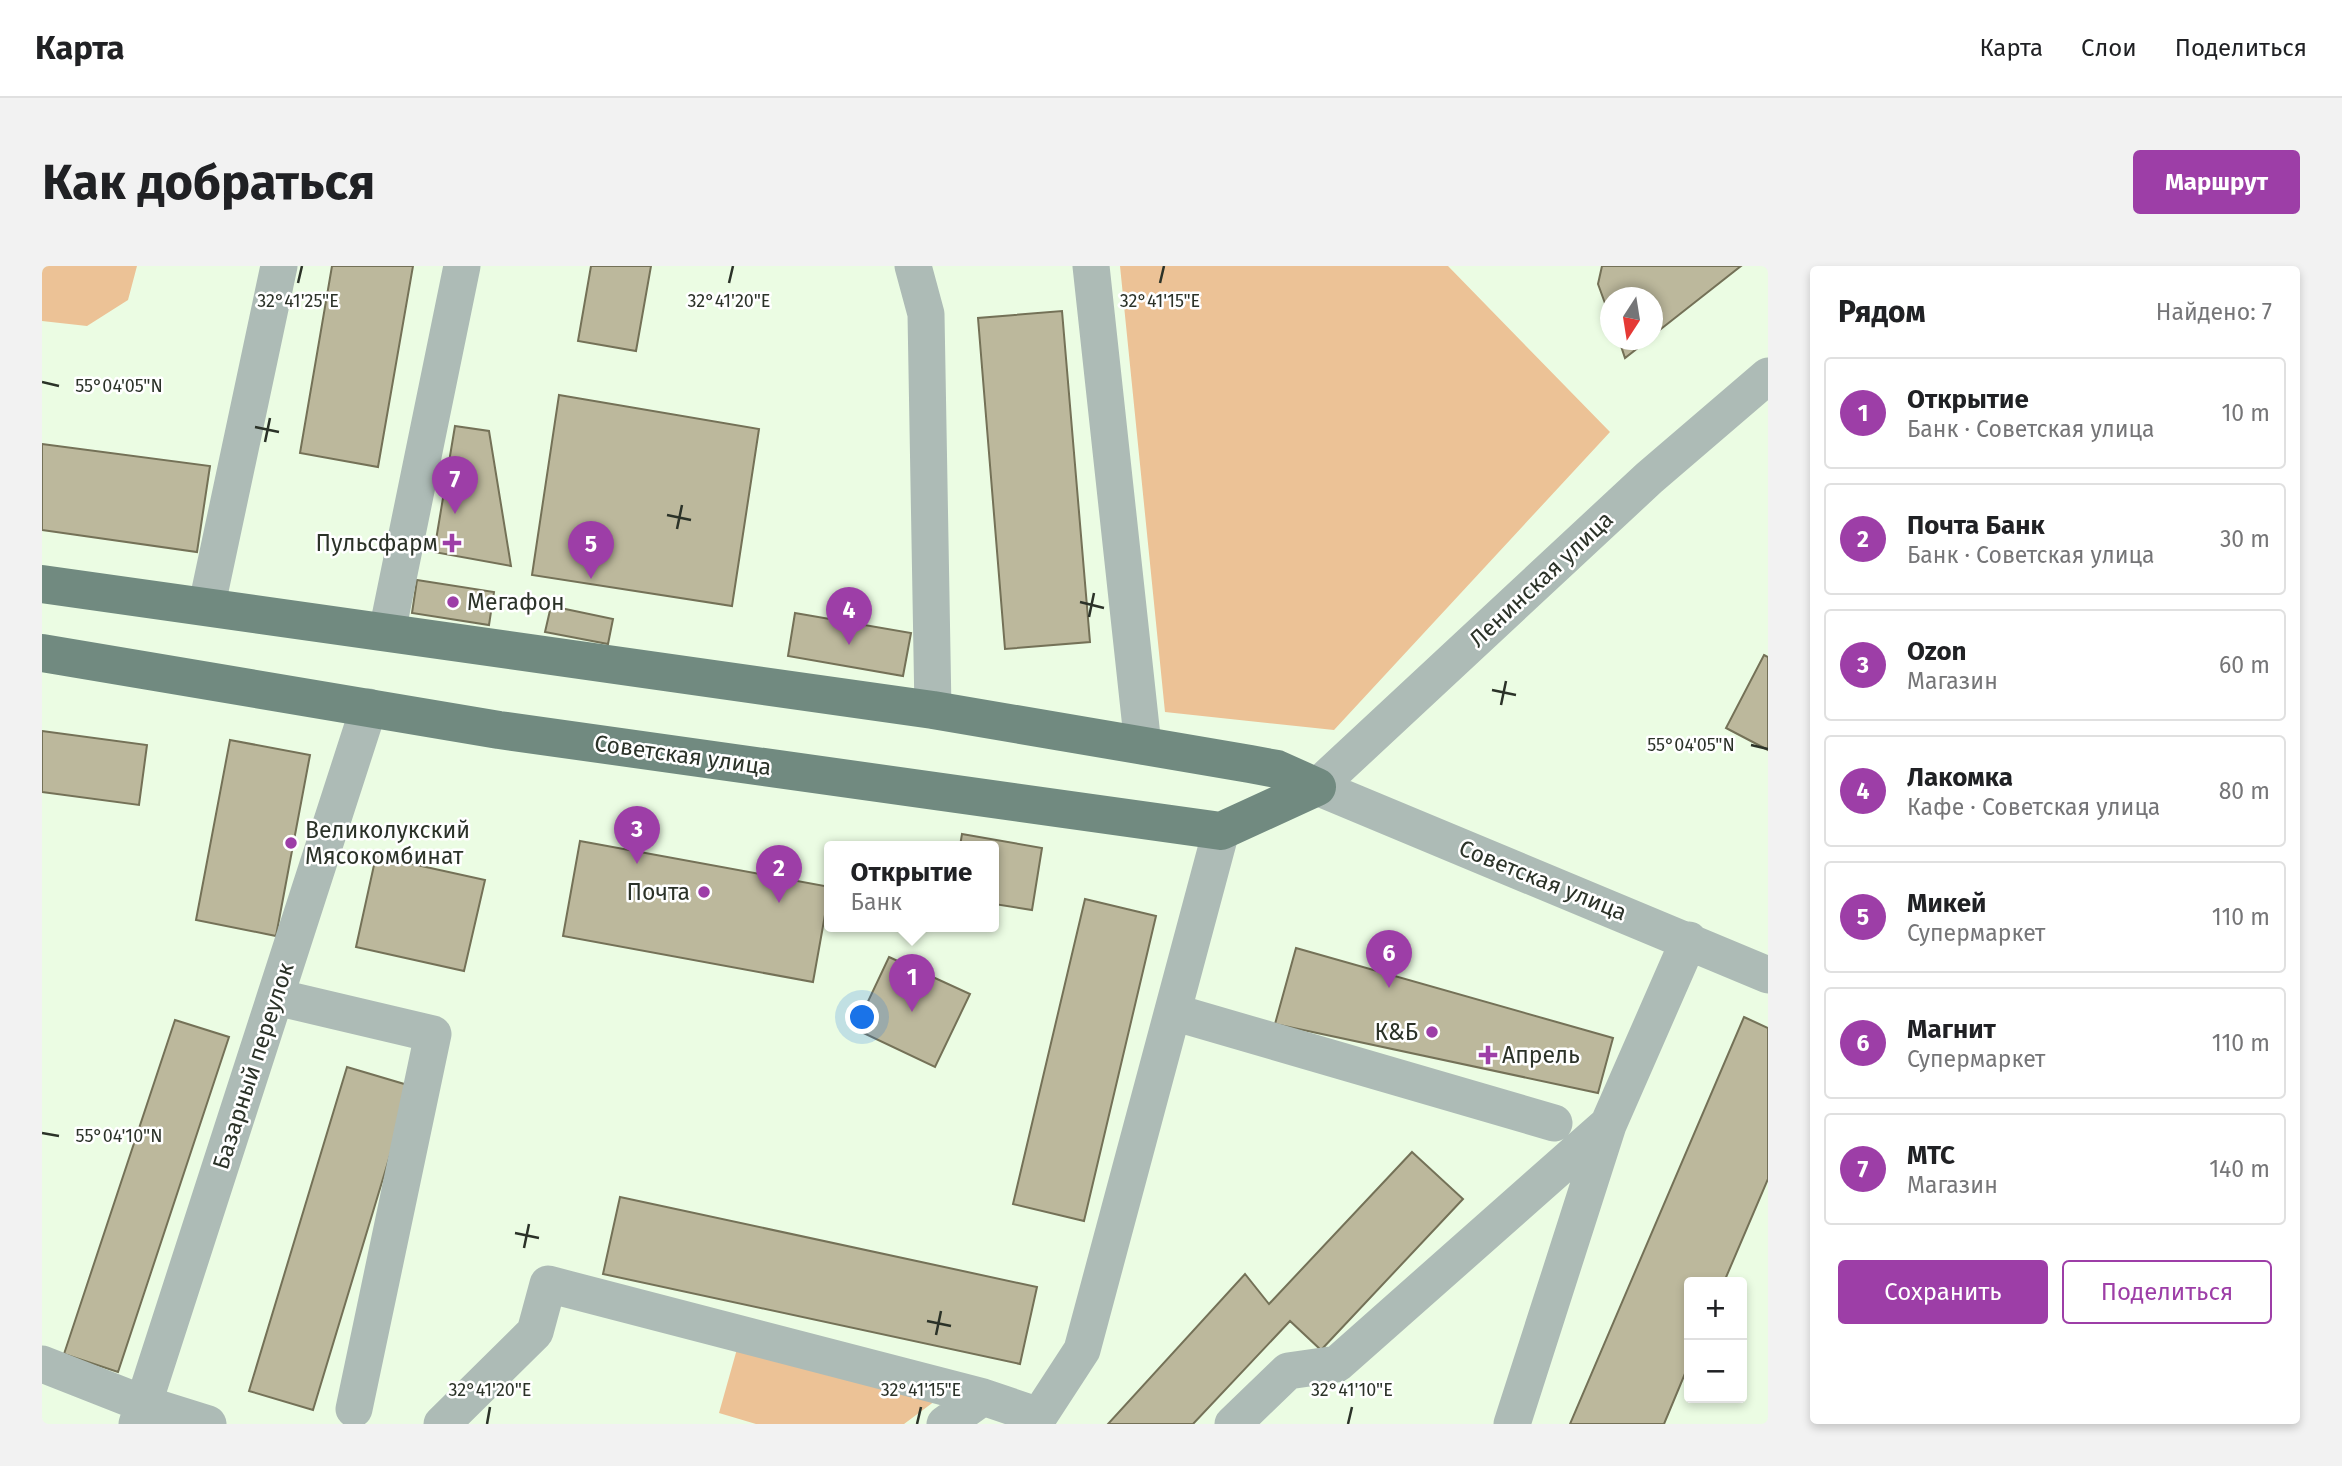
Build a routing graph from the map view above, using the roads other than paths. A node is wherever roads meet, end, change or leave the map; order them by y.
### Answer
1 (279, 266) edge
2 (462, 266) edge
3 (913, 266) edge
4 (1091, 266) edge
5 (1768, 376) edge
6 (42, 584) edge
7 (209, 595) dead end
8 (387, 632) junction
9 (42, 653) edge
10 (369, 707) junction
11 (933, 710) junction
12 (1143, 746) junction
13 (1317, 787) junction
14 (1221, 831) junction
15 (1689, 940) junction
16 (1768, 975) edge
17 (276, 997) junction
18 (1173, 1012) junction
19 (1554, 1123) dead end
20 (1608, 1125) junction
21 (42, 1364) edge
22 (983, 1397) junction
23 (354, 1409) dead end
24 (140, 1414) edge
25 (1040, 1420) edge
26 (208, 1424) edge
27 (442, 1424) edge
28 (945, 1424) edge
29 (1233, 1424) edge
30 (1512, 1424) edge

1 - 7 street
2 - 8 street
3 - 11 street
4 - 12 street
5 - 13 street, Ленинская улица
6 - 8 main road, Советская улица
8 - 11 main road, Советская улица
9 - 10 main road, Советская улица
10 - 14 main road, Советская улица
10 - 17 street, Базарный переулок
11 - 12 main road, Советская улица
12 - 13 main road, Советская улица
13 - 14 main road
13 - 15 street, Советская улица
14 - 18 street
15 - 16 street, Советская улица
15 - 20 street
17 - 23 street
17 - 24 street, Базарный переулок
18 - 19 street
18 - 25 street
20 - 29 street
20 - 30 street
21 - 24 street
22 - 25 street
22 - 27 street
22 - 28 street
24 - 26 street

